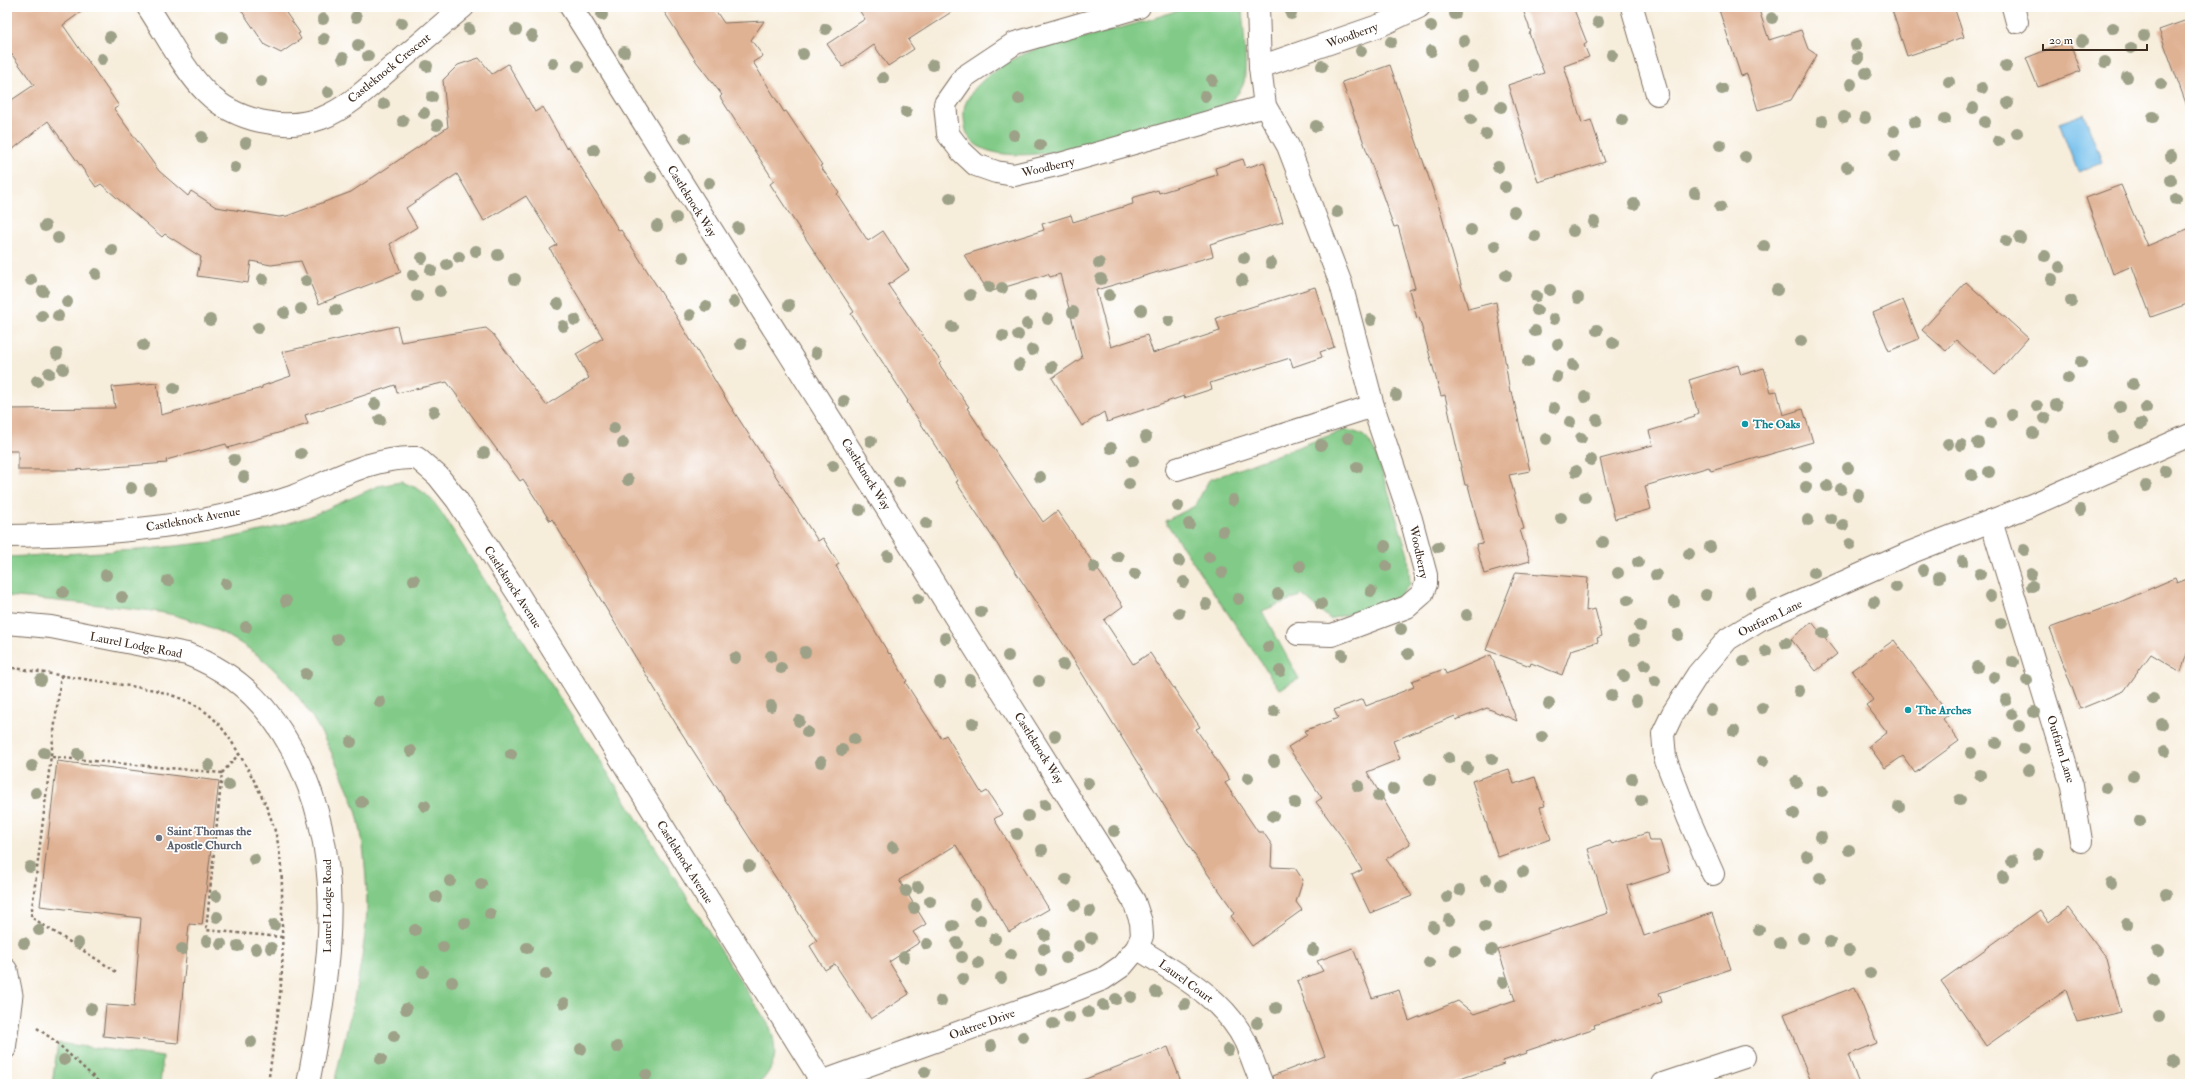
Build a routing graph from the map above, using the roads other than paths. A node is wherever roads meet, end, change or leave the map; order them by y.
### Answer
1 (148, 7) edge
2 (463, 7) edge
3 (570, 7) edge
4 (1139, 7) edge
5 (1258, 7) edge
6 (1419, 7) edge
7 (1632, 7) edge
8 (1260, 67) junction
9 (1657, 94) dead end
10 (1265, 106) junction
11 (1373, 406) junction
12 (2190, 435) edge
13 (1177, 468) dead end
14 (1991, 521) junction
15 (7, 536) edge
16 (7, 623) edge
17 (1298, 634) dead end
18 (2081, 841) dead end
19 (1713, 874) dead end
20 (1137, 948) junction
21 (7, 967) edge
22 (7, 1050) edge
23 (1744, 1057) dead end
24 (819, 1083) edge
25 (308, 1084) edge
26 (1262, 1084) edge
27 (1663, 1084) edge

1 - 2 street, Castleknock Crescent
3 - 20 street, Castleknock Way
4 - 10 street, Woodberry
5 - 8 street, Woodberry
6 - 8 street, Woodberry
7 - 9 street
8 - 10 street, Woodberry
10 - 11 street, Woodberry
11 - 13 street
11 - 17 street, Woodberry
12 - 14 street, Outfarm Lane
14 - 18 street, Outfarm Lane
14 - 19 street, Outfarm Lane
15 - 24 street, Castleknock Avenue
16 - 25 street, Laurel Lodge Road
20 - 24 street, Oaktree Drive
20 - 26 street, Laurel Court
21 - 22 lane
23 - 27 street

